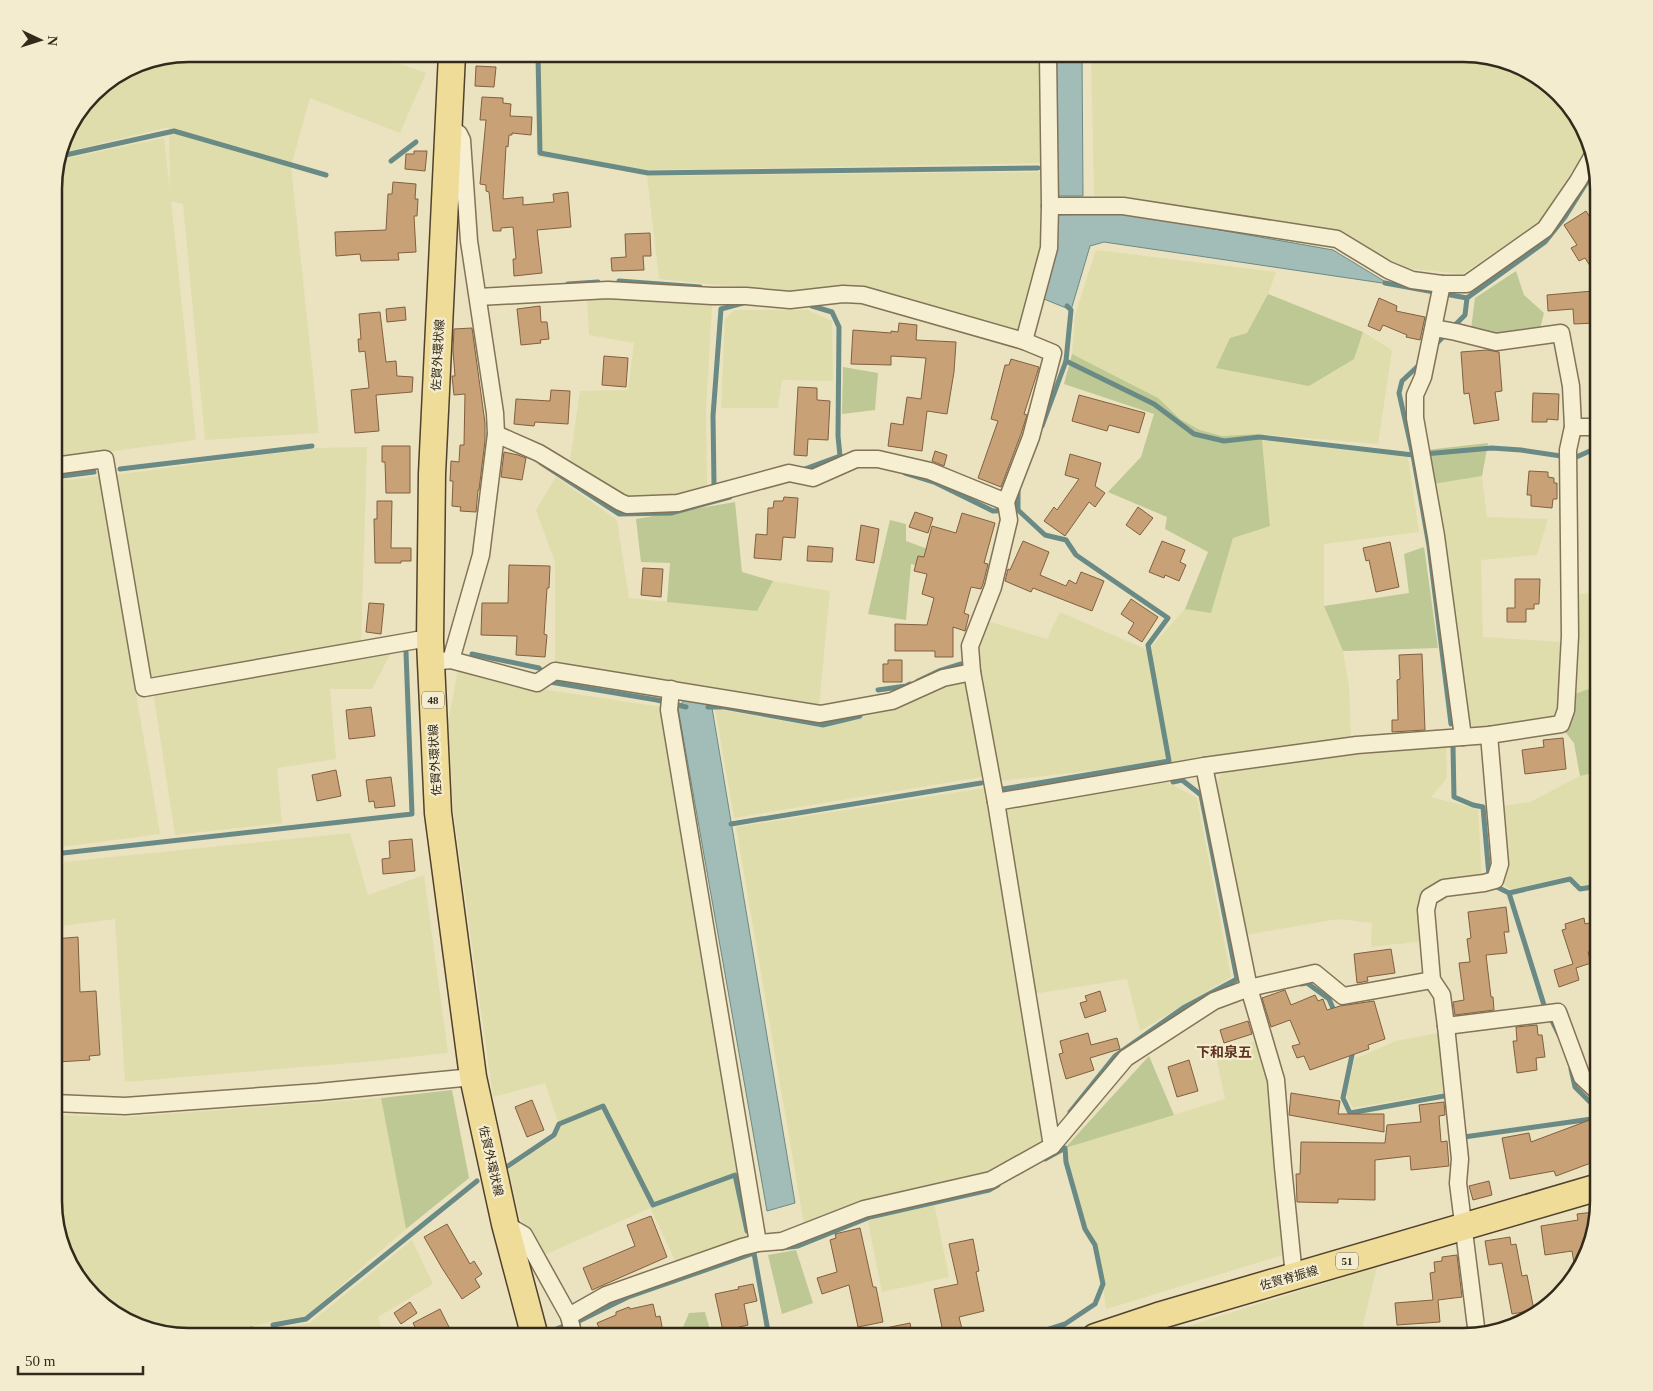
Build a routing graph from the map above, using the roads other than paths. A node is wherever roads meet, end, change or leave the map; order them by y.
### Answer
1 (1049, 62) edge
2 (452, 63) edge
3 (448, 126) junction
4 (1588, 163) edge
5 (1064, 206) junction
6 (1442, 284) junction
7 (478, 297) junction
8 (1445, 330) junction
9 (1024, 341) junction
10 (1590, 427) edge
11 (1573, 428) junction
12 (496, 434) junction
13 (63, 465) edge
14 (1006, 502) junction
15 (438, 654) junction
16 (972, 672) junction
17 (670, 689) junction
18 (1489, 735) junction
19 (1463, 737) junction
20 (1204, 766) junction
21 (996, 802) junction
22 (1432, 980) junction
23 (1249, 988) junction
24 (1446, 1026) junction
25 (472, 1076) junction
26 (1590, 1085) edge
27 (63, 1103) edge
28 (1052, 1146) junction
29 (1590, 1190) edge
30 (505, 1224) junction
31 (1464, 1226) junction
32 (758, 1243) junction
33 (1294, 1276) junction
34 (569, 1316) junction
35 (533, 1328) edge
36 (572, 1328) edge
37 (1125, 1328) edge
38 (1476, 1328) edge

1 - 5 street
2 - 3 main road, 佐賀外環状線 / 48
3 - 7 street
3 - 15 main road, 佐賀外環状線 / 48
4 - 6 street
5 - 6 street
5 - 9 street
6 - 8 street
7 - 9 street
7 - 12 street
8 - 11 street
8 - 19 street
9 - 14 street
10 - 11 street
11 - 18 street
12 - 14 street
12 - 15 street
13 - 15 street
14 - 16 street
15 - 17 street
15 - 25 main road, 佐賀外環状線 / 48
16 - 17 street
16 - 21 street
17 - 32 street
18 - 19 street
18 - 22 street
19 - 20 street
20 - 21 street
20 - 23 street
21 - 28 street
22 - 23 street
22 - 24 street
23 - 28 street
23 - 33 street
24 - 26 street
24 - 31 street
25 - 27 street
25 - 30 main road, 佐賀外環状線 / 48
28 - 32 street
29 - 31 main road, 佐賀脊振線 / 51
30 - 34 street
30 - 35 main road, 佐賀外環状線 / 48
31 - 33 main road, 佐賀脊振線 / 51
31 - 38 street
32 - 34 street
33 - 37 main road, 佐賀脊振線 / 51
34 - 36 street

